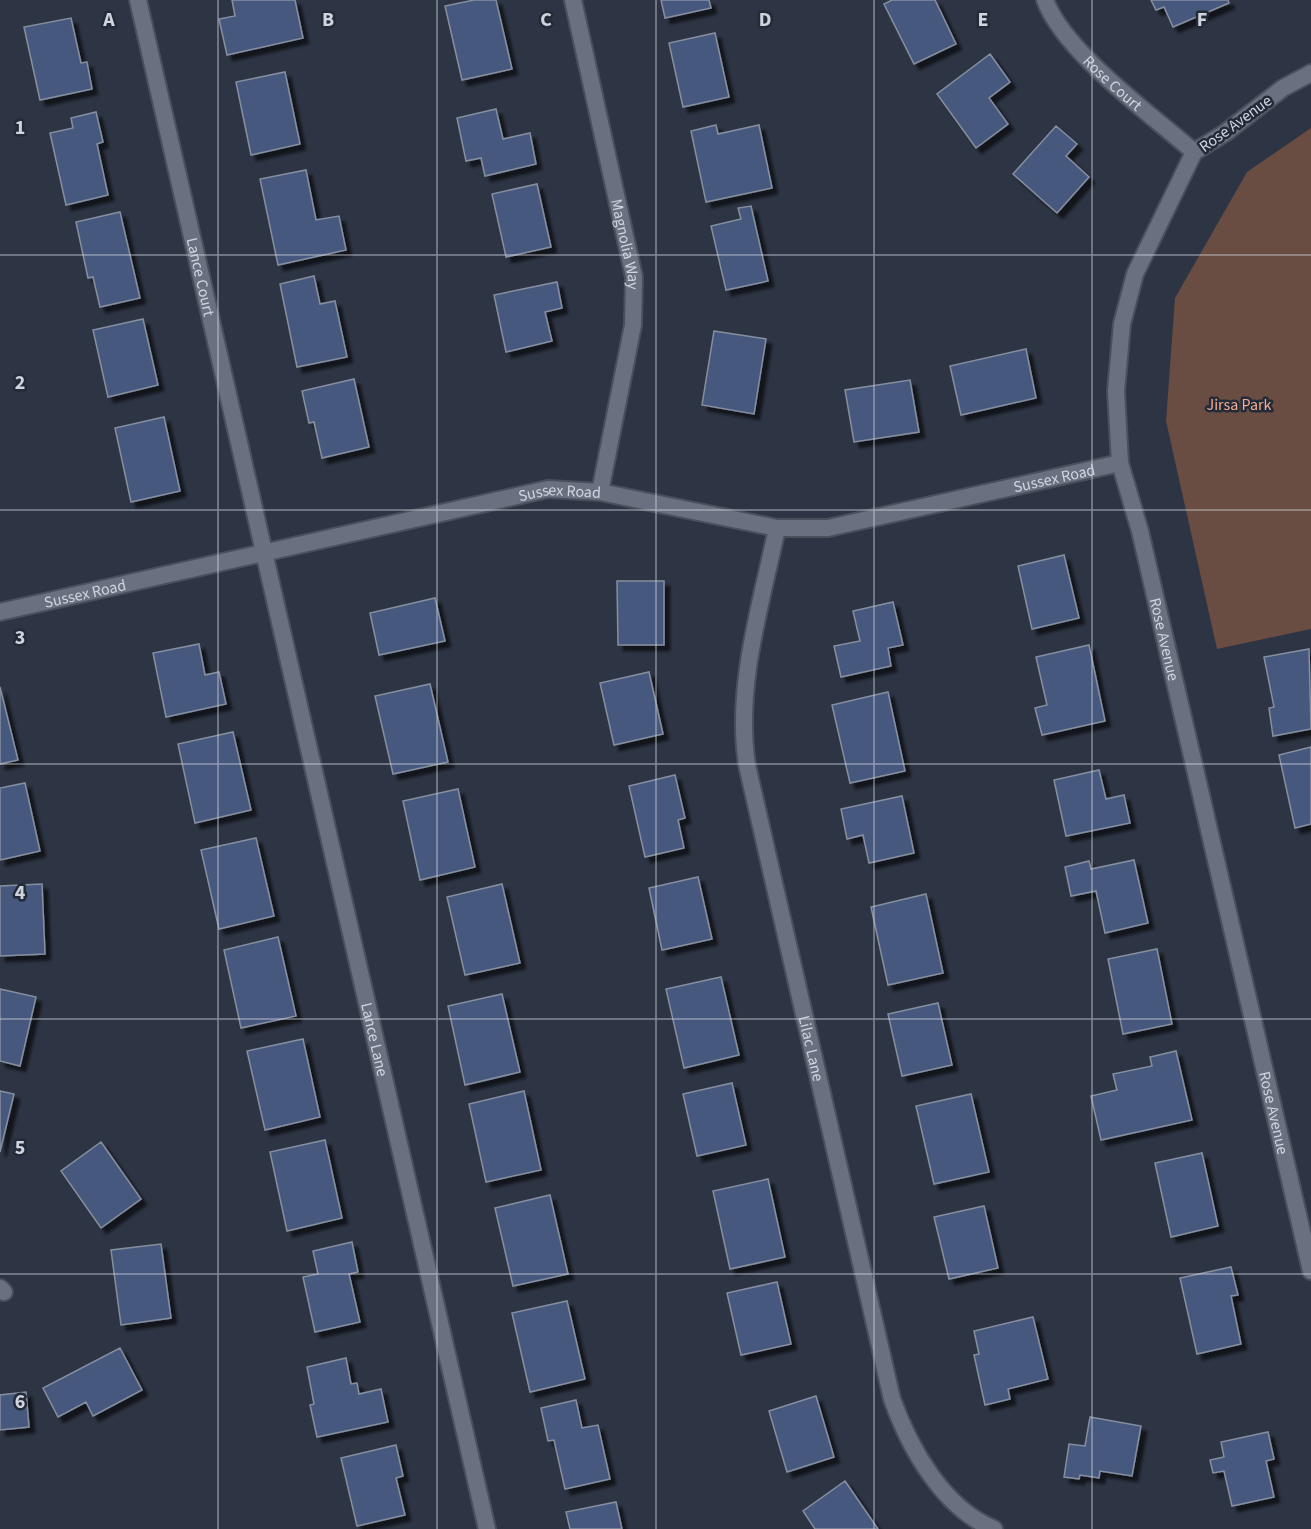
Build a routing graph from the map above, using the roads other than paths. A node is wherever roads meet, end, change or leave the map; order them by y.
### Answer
1 (138, 0) edge
2 (573, 0) edge
3 (1046, 0) edge
4 (1311, 73) edge
5 (1194, 152) junction
6 (1120, 463) junction
7 (600, 492) junction
8 (777, 528) junction
9 (264, 552) junction
10 (0, 612) edge
11 (1311, 1271) edge
12 (487, 1529) edge
13 (994, 1529) edge

1 - 9 street, Lance Court
2 - 7 street, Magnolia Way
3 - 5 street, Rose Court
4 - 5 street, Rose Avenue
5 - 6 street, Rose Avenue
6 - 8 street, Sussex Road
6 - 11 street, Rose Avenue
7 - 8 street, Sussex Road
7 - 9 street, Sussex Road
8 - 13 street, Lilac Lane
9 - 10 street, Sussex Road
9 - 12 street, Lance Lane

